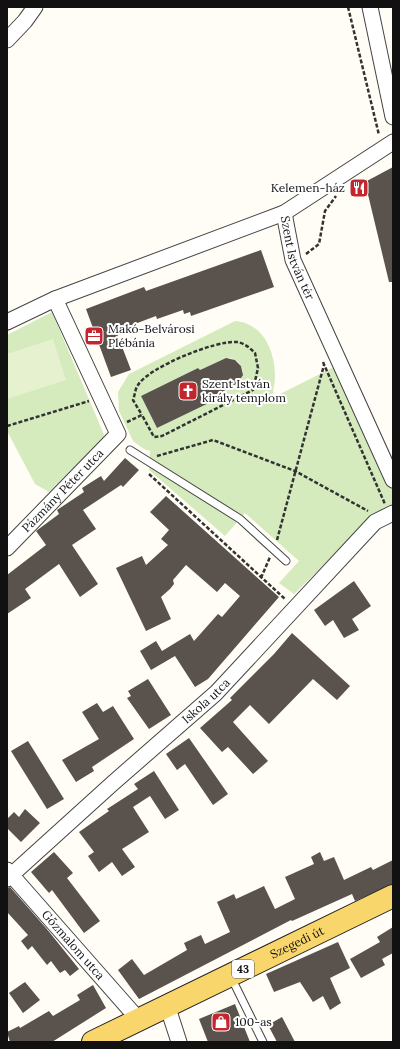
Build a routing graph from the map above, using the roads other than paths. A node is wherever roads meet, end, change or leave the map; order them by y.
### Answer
1 (35, 7) edge
2 (370, 7) edge
3 (7, 40) edge
4 (393, 117) edge
5 (388, 146) edge
6 (284, 213) junction
7 (55, 299) junction
8 (7, 322) edge
9 (130, 450) road end
10 (393, 480) edge
11 (388, 516) edge
12 (7, 548) edge
13 (286, 561) dead end
14 (8, 874) edge
15 (393, 896) edge
16 (230, 975) junction
17 (168, 1005) junction
18 (139, 1020) junction
19 (93, 1042) edge
20 (179, 1042) edge
21 (263, 1042) edge

1 - 3 street
2 - 4 street
5 - 6 street
6 - 7 street, Szent István tér
6 - 10 street, Szent István tér
7 - 8 street, Szent István tér
7 - 12 street, Pázmány Péter utca
9 - 13 lane
11 - 14 street, Iskola utca
14 - 18 street, Gőzmalom utca
15 - 16 main road, Szegedi út / 43
16 - 17 main road, Szegedi út / 43
16 - 21 lane
17 - 18 main road, Szegedi út / 43
17 - 20 street
18 - 19 main road, Szegedi út / 43

